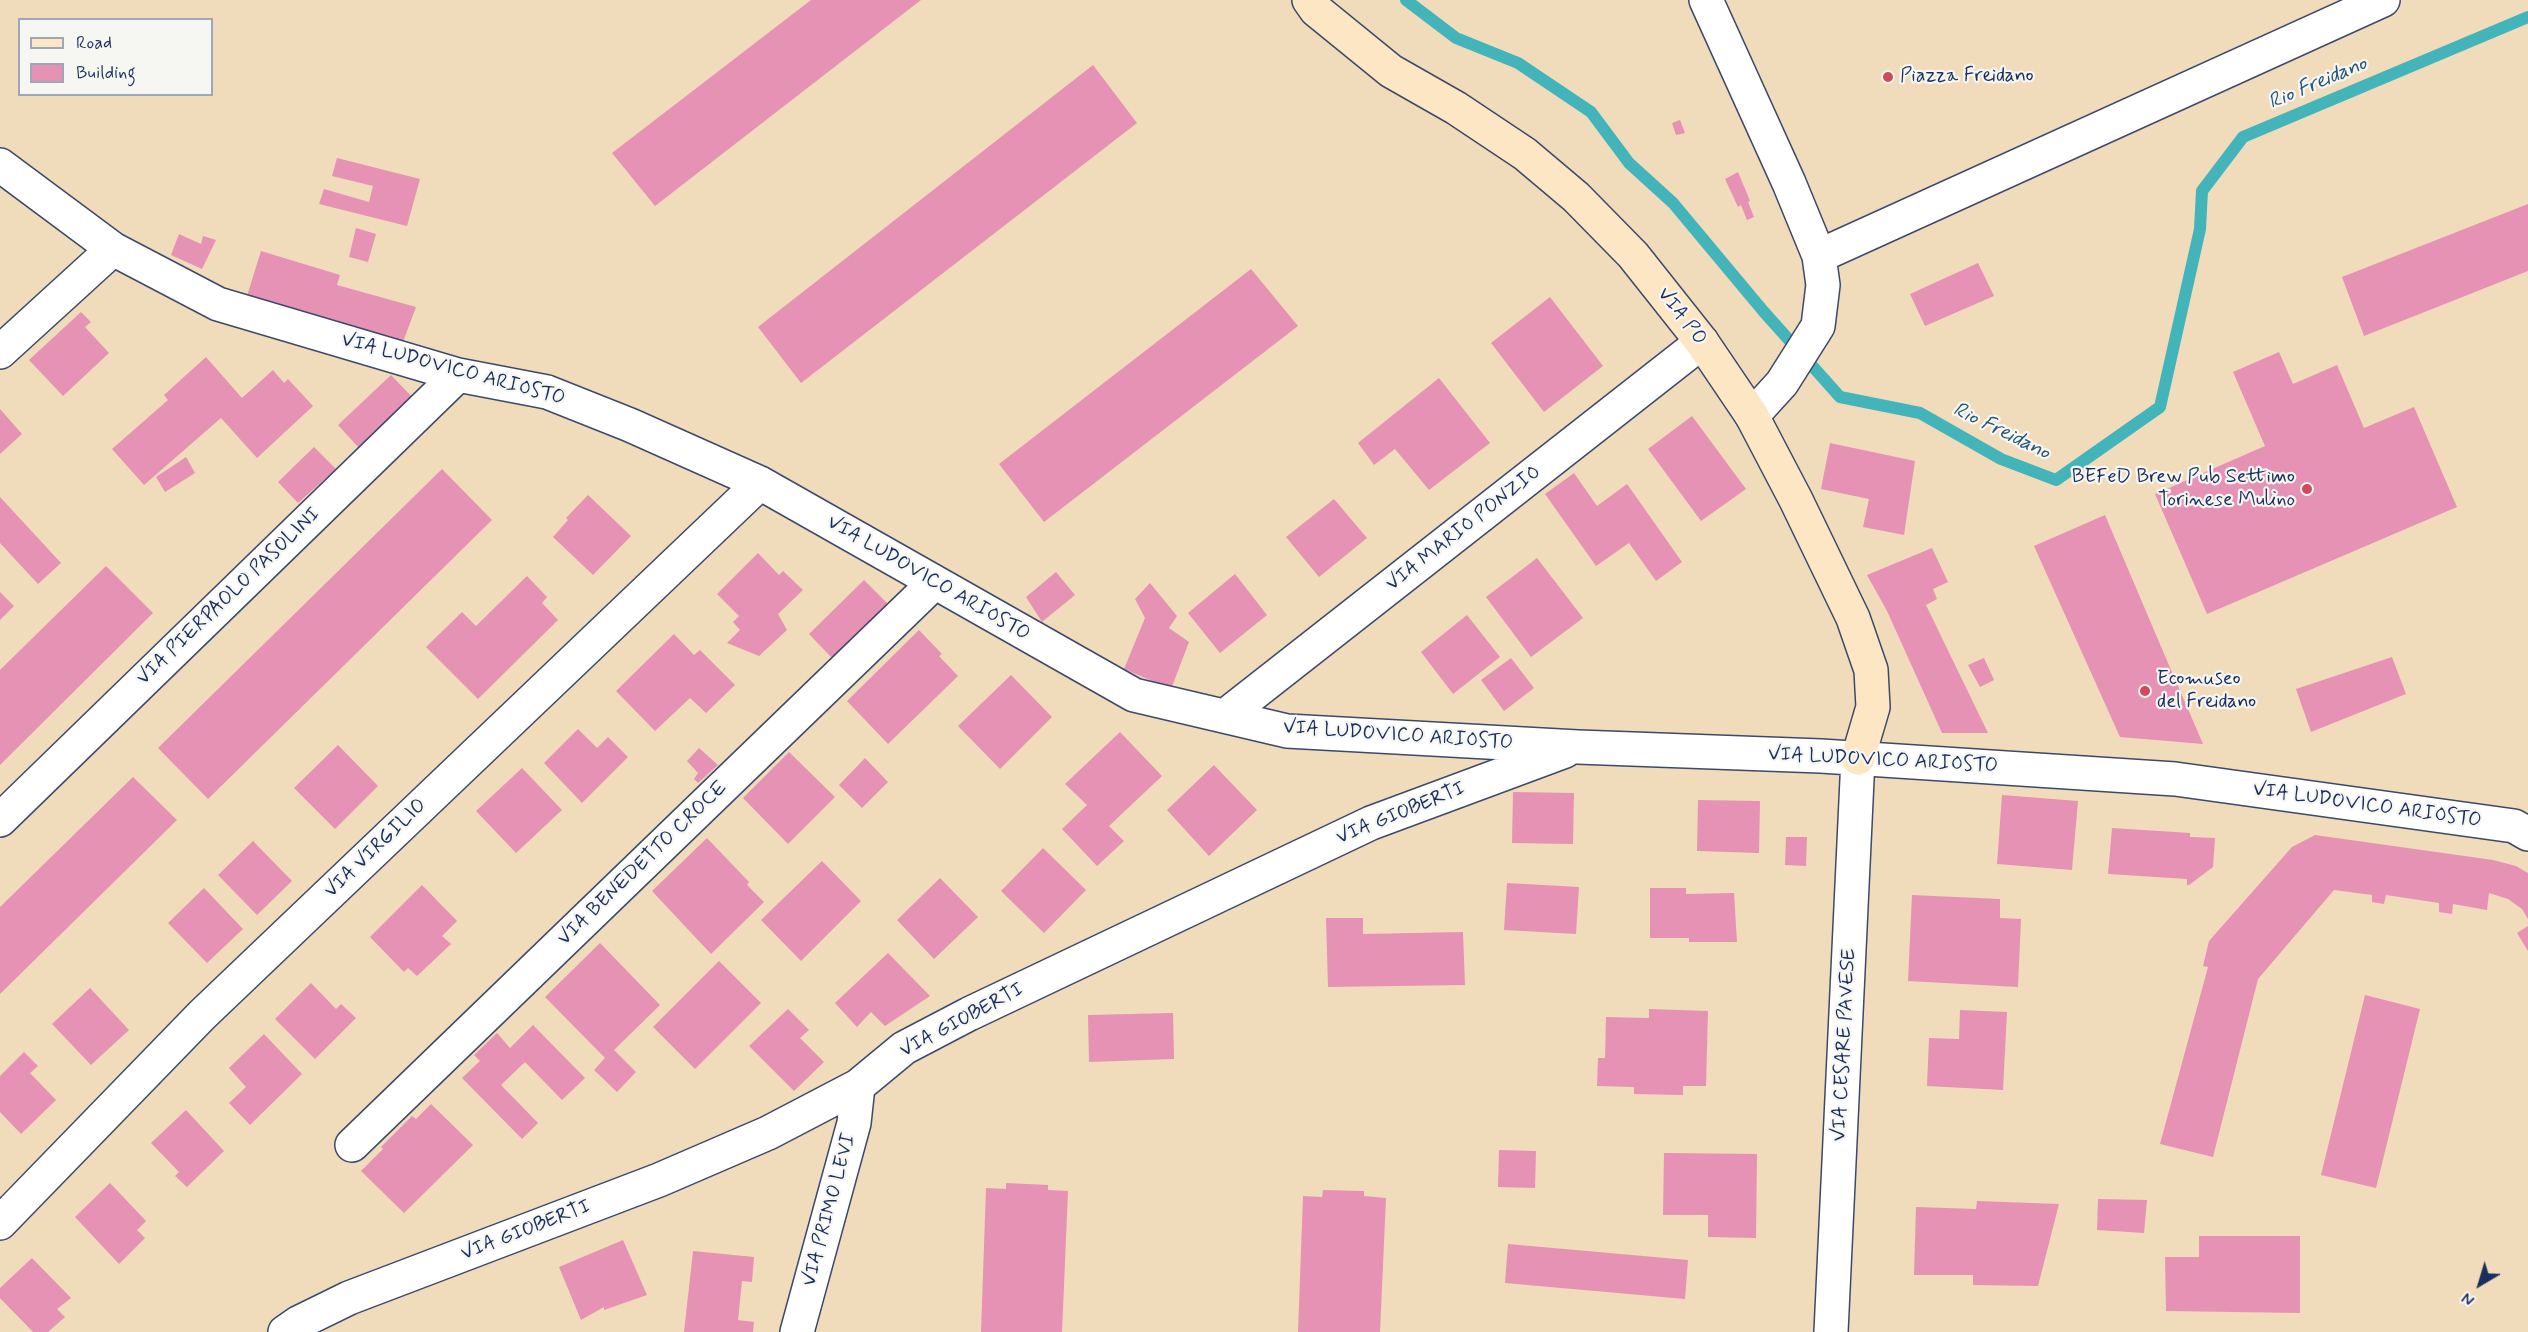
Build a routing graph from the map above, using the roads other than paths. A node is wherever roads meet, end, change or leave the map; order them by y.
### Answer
1 (1310, 0) edge
2 (1706, 0) edge
3 (2384, 0) edge
4 (0, 165) edge
5 (113, 249) junction
6 (1819, 256) junction
7 (1702, 342) junction
8 (0, 352) edge
9 (458, 375) junction
10 (1752, 416) junction
11 (760, 483) junction
12 (934, 583) junction
13 (1226, 716) junction
14 (1578, 747) junction
15 (1858, 758) junction
16 (0, 820) edge
17 (2528, 834) edge
18 (858, 1086) junction
19 (352, 1145) dead end
20 (0, 1223) edge
21 (285, 1332) edge
22 (797, 1332) edge
23 (1832, 1332) edge

1 - 7 street, VIA PO
2 - 6 street
3 - 6 street
4 - 5 street, VIA LUDOVICO ARIOSTO
5 - 8 street
5 - 9 street, VIA LUDOVICO ARIOSTO
6 - 10 street
7 - 10 street, VIA PO
7 - 13 street, VIA MARIO PONZIO
9 - 11 street, VIA LUDOVICO ARIOSTO
9 - 16 street, VIA PIERPAOLO PASOLINI
10 - 15 street, VIA PO
11 - 12 street, VIA LUDOVICO ARIOSTO
11 - 20 street, VIA VIRGILIO
12 - 13 street, VIA LUDOVICO ARIOSTO
12 - 19 street, VIA BENEDETTO CROCE
13 - 14 street, VIA LUDOVICO ARIOSTO
14 - 15 street, VIA LUDOVICO ARIOSTO
14 - 18 street, VIA GIOBERTI
15 - 17 street, VIA LUDOVICO ARIOSTO
15 - 23 street, VIA CESARE PAVESE
18 - 21 street, VIA GIOBERTI
18 - 22 street, VIA PRIMO LEVI

